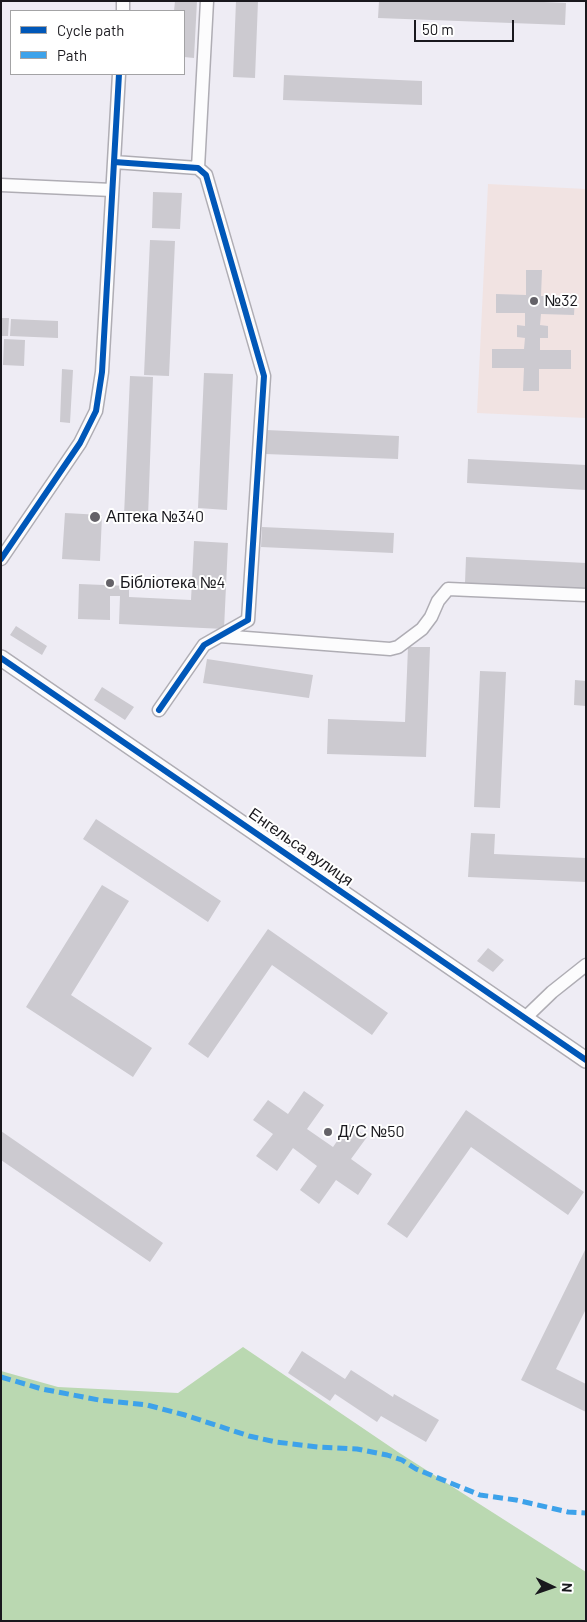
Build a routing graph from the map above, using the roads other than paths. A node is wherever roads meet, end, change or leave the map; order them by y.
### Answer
1 (207, 1) edge
2 (119, 75) edge
3 (114, 162) junction
4 (198, 168) junction
5 (1, 185) edge
6 (112, 190) junction
7 (1, 559) edge
8 (586, 595) edge
9 (220, 636) junction
10 (1, 658) edge
11 (158, 710) dead end
12 (586, 966) edge
13 (525, 1018) junction
14 (586, 1060) edge

1 - 4 street
2 - 3 street
3 - 4 street
3 - 6 street
4 - 9 street
5 - 6 street
6 - 7 street
8 - 9 street
9 - 11 street
10 - 13 street, Енгельса вулиця
12 - 13 street
13 - 14 street, Енгельса вулиця

